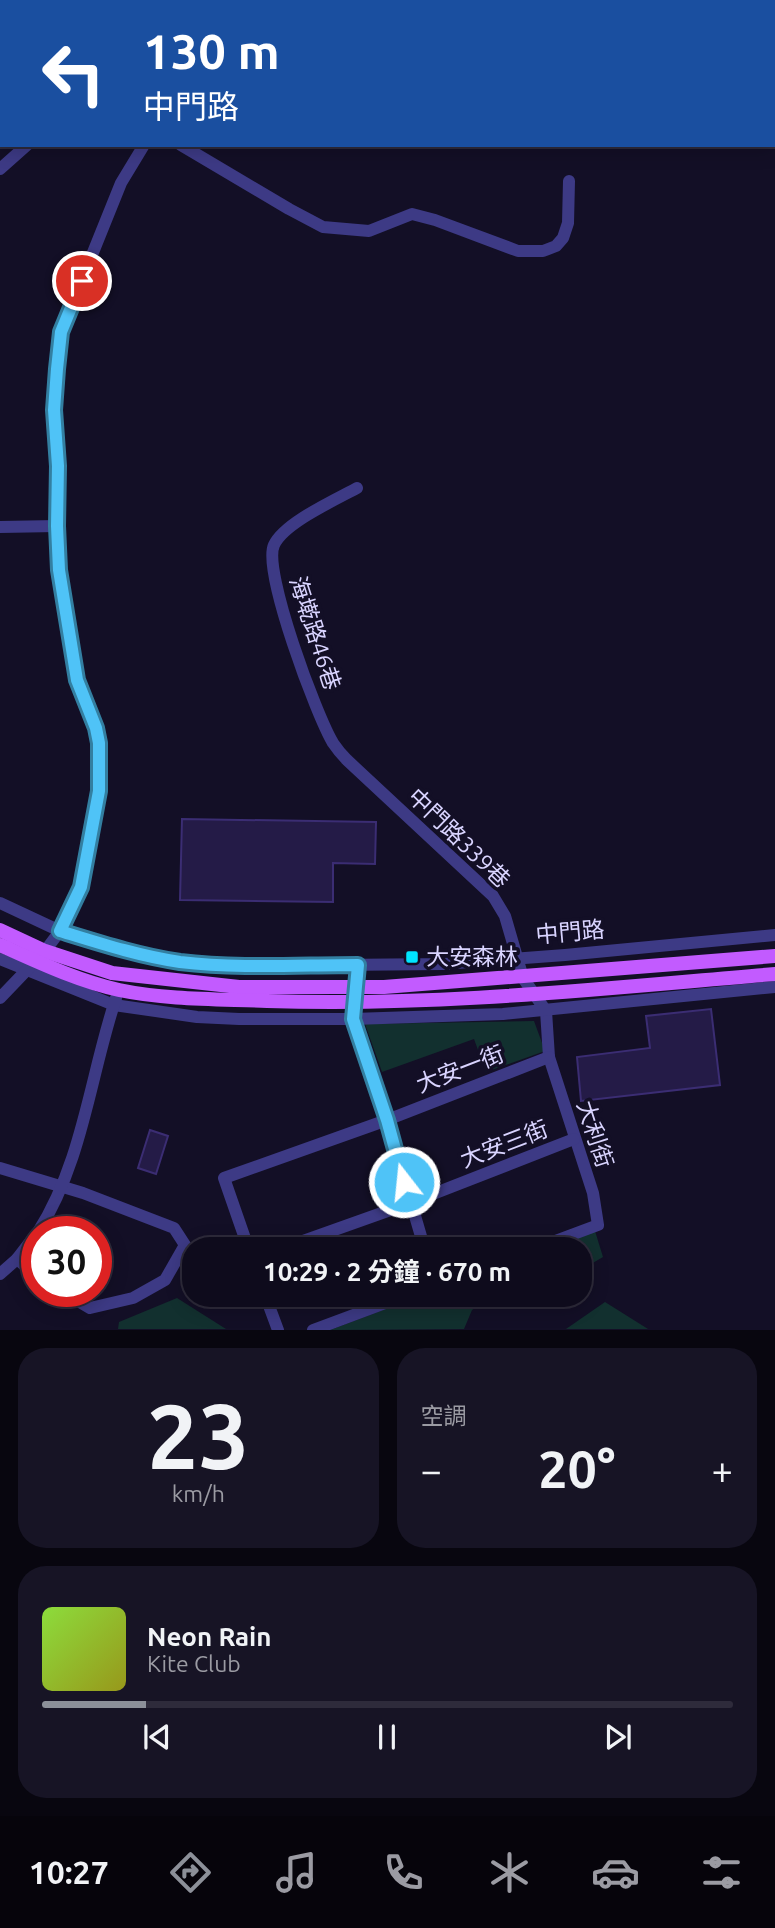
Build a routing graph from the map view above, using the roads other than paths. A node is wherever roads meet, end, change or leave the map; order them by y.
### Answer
1 (25, 147) edge
2 (143, 147) edge
3 (184, 147) edge
4 (0, 169) edge
5 (569, 181) dead end
6 (357, 488) dead end
7 (57, 526) junction
8 (0, 527) edge
9 (318, 710) joint
10 (0, 903) edge
11 (0, 930) edge
12 (60, 931) junction
13 (771, 935) edge
14 (0, 945) edge
15 (775, 956) edge
16 (0, 959) edge
17 (519, 959) junction
18 (35, 961) junction
19 (358, 965) junction
20 (775, 974) edge
21 (523, 978) junction
22 (356, 987) junction
23 (775, 987) edge
24 (119, 990) junction
25 (535, 994) junction
26 (0, 998) edge
27 (354, 1003) junction
28 (114, 1005) junction
29 (546, 1011) junction
30 (353, 1019) junction
31 (548, 1057) junction
32 (387, 1120) junction
33 (574, 1139) junction
34 (0, 1168) edge
35 (62, 1187) junction
36 (410, 1203) junction
37 (46, 1216) edge
38 (244, 1237) edge
39 (315, 1237) edge
40 (421, 1237) edge
41 (566, 1237) edge
42 (21, 1254) edge
43 (17, 1259) junction
44 (21, 1262) edge
45 (0, 1274) edge
46 (112, 1303) edge
47 (270, 1307) edge
48 (374, 1307) edge
49 (278, 1329) edge
50 (313, 1329) edge

1 - 4 street
2 - 7 street
3 - 5 street
6 - 9 street, 海墘路46巷
7 - 8 street
7 - 12 street
9 - 17 street, 中門路339巷
10 - 12 street, 中門路
11 - 18 main road, 中門路
12 - 18 street
12 - 19 street, 中門路
13 - 15 street
13 - 17 street, 中門路
14 - 18 main road, 中門路
15 - 21 main road, 中門路
16 - 18 street, 中門路
17 - 19 street, 中門路
17 - 21 street, 中門路339巷
18 - 22 main road, 中門路
18 - 24 main road, 中門路
18 - 26 street
18 - 28 street, 中門路
19 - 22 street
20 - 25 main road, 中門路
21 - 22 main road, 中門路
21 - 25 street, 中門路339巷
22 - 27 street
23 - 29 street, 中門路
24 - 27 main road, 中門路
24 - 28 street
25 - 27 main road, 中門路
25 - 29 street, 中門路339巷
27 - 30 street
28 - 30 street, 中門路
28 - 35 street
29 - 30 street, 中門路
29 - 31 street, 大利街
30 - 32 street
31 - 32 street, 大安一街
31 - 33 street, 大利街
32 - 36 street
32 - 38 street, 大安一街
33 - 36 street, 大安三街
33 - 41 street, 大利街
34 - 35 street
35 - 37 street
35 - 46 street
36 - 39 street, 大安三街
36 - 40 street
42 - 43 street
43 - 44 street
43 - 45 street
47 - 49 street
48 - 50 street

